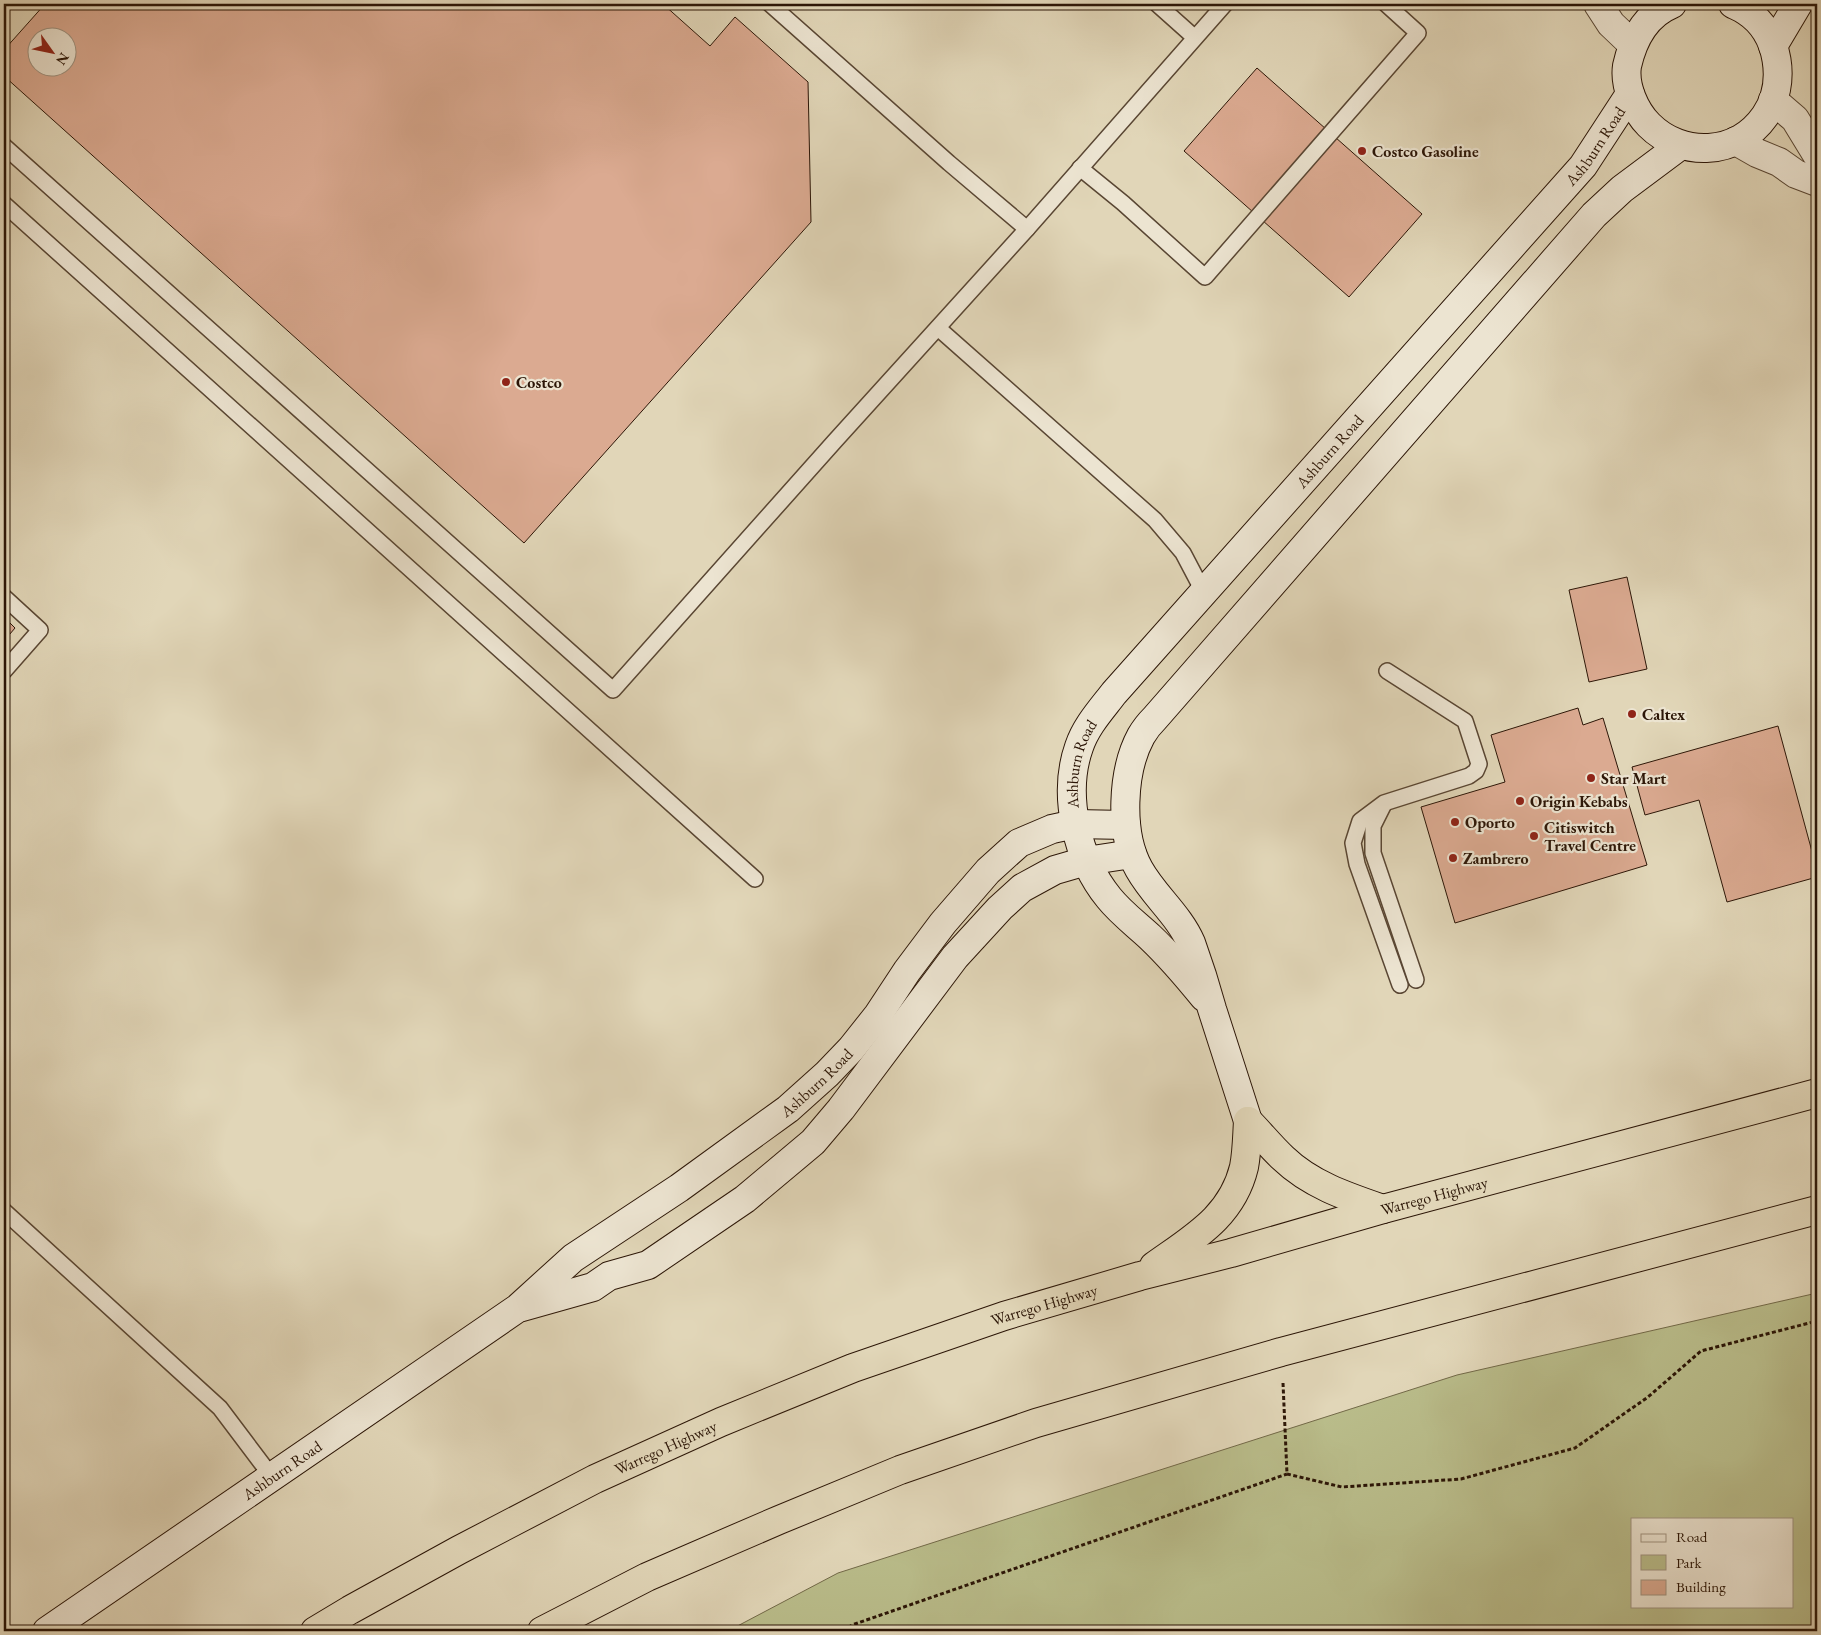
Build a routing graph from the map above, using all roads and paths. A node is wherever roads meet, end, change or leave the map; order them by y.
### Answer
1 (770, 4) edge
2 (1157, 4) edge
3 (1225, 4) edge
4 (1386, 4) edge
5 (1598, 4) edge
6 (1670, 4) edge
7 (1733, 4) edge
8 (1798, 4) edge
9 (1194, 37) junction
10 (1632, 44) junction
11 (1773, 46) junction
12 (1630, 94) junction
13 (1773, 100) junction
14 (1736, 141) junction
15 (1681, 145) junction
16 (4, 146) edge
17 (1817, 155) edge
18 (1080, 168) junction
19 (1817, 182) edge
20 (4, 204) edge
21 (1027, 230) junction
22 (938, 328) junction
23 (1203, 591) junction
24 (4, 597) edge
25 (1387, 670) dead end
26 (4, 671) edge
27 (1384, 803) junction
28 (1075, 824) junction
29 (1126, 826) junction
30 (1132, 854) junction
31 (1086, 862) junction
32 (755, 879) dead end
33 (1416, 980) dead end
34 (1400, 985) dead end
35 (1212, 1007) junction
36 (1817, 1093) edge
37 (1248, 1121) junction
38 (1383, 1209) junction
39 (1817, 1210) edge
40 (4, 1211) edge
41 (1140, 1276) junction
42 (518, 1308) junction
43 (1817, 1321) edge
44 (1281, 1352) junction
45 (1287, 1474) junction
46 (272, 1477) junction
47 (47, 1631) edge
48 (315, 1631) edge
49 (542, 1631) edge
50 (843, 1631) edge

1 - 21 lane
2 - 9 lane
3 - 9 lane
4 - 18 lane
5 - 10 street
6 - 10 street
7 - 11 street
8 - 11 street
9 - 18 lane
10 - 12 street
11 - 13 street
12 - 15 street
12 - 23 street, Ashburn Road
13 - 14 street
13 - 17 street
14 - 15 street
14 - 19 street
15 - 29 street
16 - 22 lane
18 - 21 lane
20 - 32 lane
21 - 22 lane
22 - 23 lane
23 - 28 street, Ashburn Road
24 - 26 lane
25 - 27 lane
27 - 33 lane
27 - 34 lane
28 - 29 street, Ashburn Road
28 - 31 street, Ashburn Road
28 - 42 street, Ashburn Road
29 - 30 street
30 - 31 street, Ashburn Road
30 - 35 street
31 - 35 street
31 - 42 street, Ashburn Road
35 - 37 street
36 - 38 highway, Warrego Highway
37 - 38 highway
37 - 41 highway
38 - 41 highway, Warrego Highway
39 - 44 highway
40 - 46 lane
41 - 48 highway, Warrego Highway
42 - 46 street, Ashburn Road
43 - 45 path
44 - 45 path
44 - 49 highway
45 - 50 path
46 - 47 street, Ashburn Road

